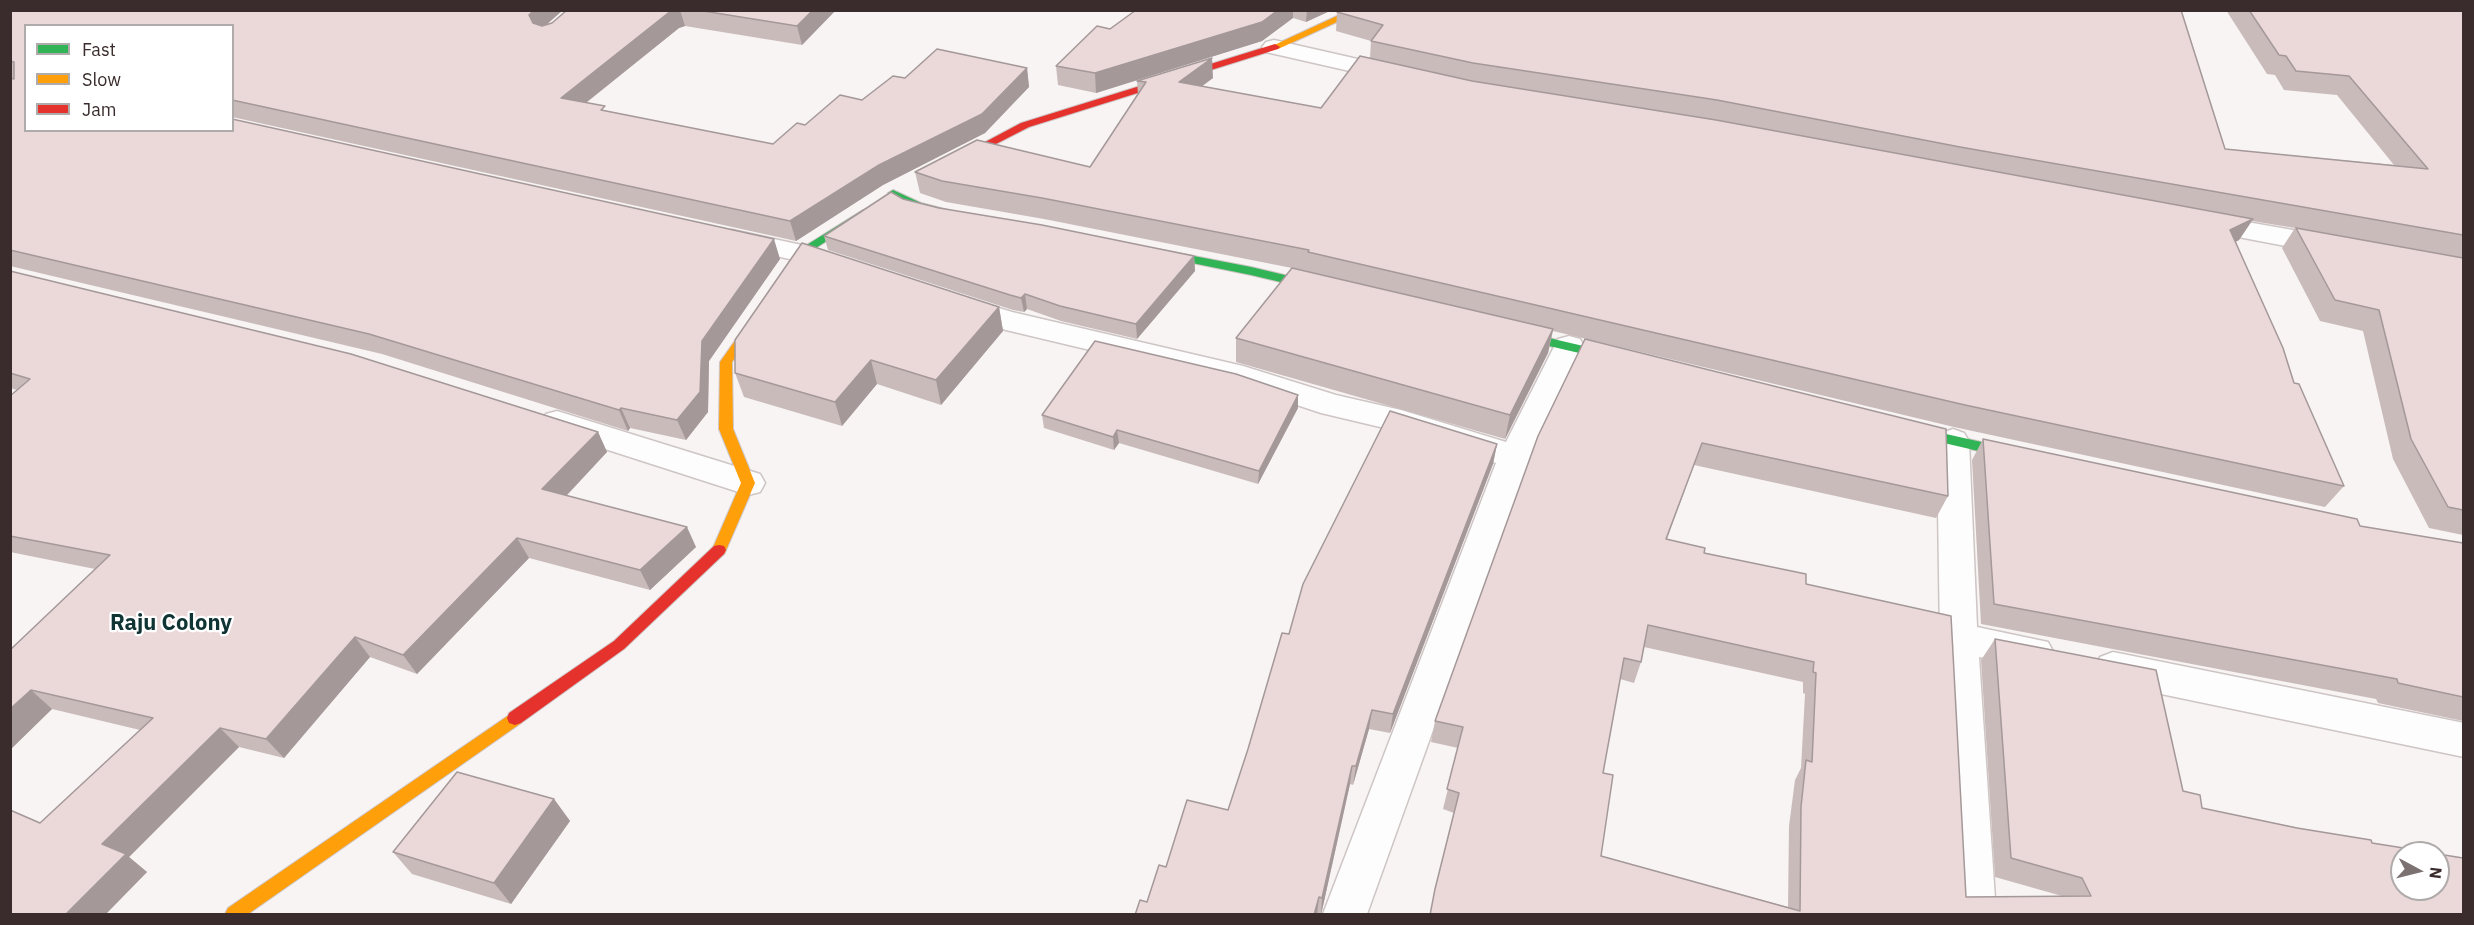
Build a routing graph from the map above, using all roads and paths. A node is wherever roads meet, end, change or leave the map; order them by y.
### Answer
1 (1359, 10) edge
2 (1274, 47) junction
3 (1417, 79) edge
4 (934, 172) edge
5 (960, 215) edge
6 (2172, 217) edge
7 (709, 233) edge
8 (1141, 249) edge
9 (2359, 251) edge
10 (801, 253) junction
11 (858, 272) edge
12 (1340, 292) edge
13 (938, 298) edge
14 (1488, 327) edge
15 (1569, 346) junction
16 (1639, 363) edge
17 (525, 412) edge
18 (1883, 424) edge
19 (1953, 441) junction
20 (1515, 457) junction
21 (2031, 459) edge
22 (748, 483) junction
23 (1959, 638) junction
24 (2463, 740) edge
25 (1973, 904) edge
26 (2016, 905) edge
27 (234, 915) edge
28 (1345, 915) edge

1 - 2 street
2 - 3 street
2 - 4 street
5 - 10 street
6 - 9 street
7 - 10 street
8 - 12 street
10 - 11 street
10 - 22 street
13 - 20 street
14 - 15 street
15 - 16 street
15 - 20 street
17 - 22 street
18 - 19 street
19 - 21 street
19 - 23 street
20 - 28 street
22 - 27 street
23 - 24 street
23 - 25 street
25 - 26 street

